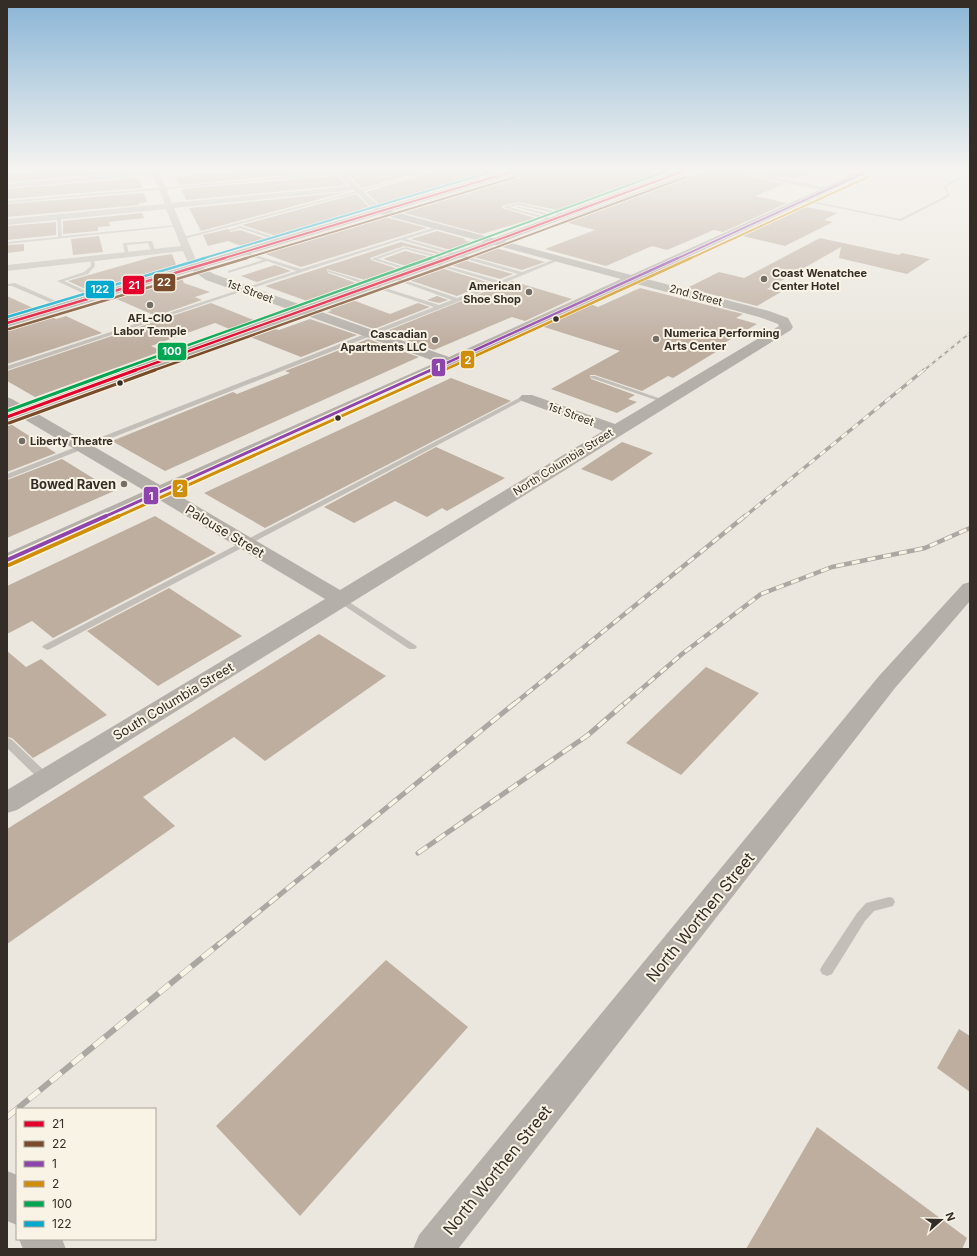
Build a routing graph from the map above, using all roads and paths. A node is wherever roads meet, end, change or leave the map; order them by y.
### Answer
1 (59, 230) edge
2 (141, 230) edge
3 (178, 230) edge
4 (228, 230) edge
5 (231, 230) edge
6 (248, 230) edge
7 (319, 230) edge
8 (431, 230) edge
9 (448, 230) edge
10 (526, 230) edge
11 (739, 230) edge
12 (60, 238) junction
13 (401, 239) junction
14 (282, 241) junction
15 (493, 242) junction
16 (184, 243) junction
17 (7, 245) edge
18 (244, 252) junction
19 (458, 255) junction
20 (92, 259) junction
21 (560, 259) junction
22 (267, 260) junction
23 (440, 261) junction
24 (194, 267) junction
25 (7, 268) edge
26 (301, 271) junction
27 (330, 271) dead end
28 (412, 271) junction
29 (230, 272) dead end
30 (523, 274) junction
31 (392, 278) junction
32 (635, 279) junction
33 (501, 283) junction
34 (7, 285) edge
35 (373, 285) junction
36 (244, 289) junction
37 (95, 297) junction
38 (458, 300) junction
39 (63, 306) junction
40 (440, 307) junction
41 (304, 310) junction
42 (7, 323) edge
43 (787, 325) joint
44 (371, 334) junction
45 (450, 362) junction
46 (7, 368) edge
47 (593, 377) dead end
48 (526, 398) joint
49 (664, 401) junction
50 (7, 402) edge
51 (15, 414) edge
52 (615, 430) junction
53 (83, 447) junction
54 (7, 477) edge
55 (158, 492) junction
56 (244, 542) junction
57 (7, 560) edge
58 (970, 588) edge
59 (340, 599) junction
60 (47, 647) dead end
61 (412, 647) dead end
62 (7, 742) edge
63 (46, 779) junction
64 (7, 803) edge
65 (889, 902) dead end
66 (828, 970) dead end
67 (7, 1190) edge
68 (16, 1204) edge
69 (40, 1240) edge
70 (46, 1249) edge
71 (433, 1249) edge

1 - 12 lane
2 - 12 lane
3 - 16 street
4 - 16 lane
5 - 16 lane
6 - 14 lane
7 - 14 main road
8 - 13 lane
9 - 15 street, 2nd Street
10 - 15 main road
11 - 32 street
12 - 17 lane
13 - 19 lane
13 - 26 lane
14 - 18 main road
15 - 19 main road
15 - 21 street, 2nd Street
16 - 20 street
16 - 24 street
18 - 22 lane
18 - 24 main road
19 - 23 main road
19 - 30 lane
20 - 25 street
20 - 37 lane
21 - 30 lane
21 - 32 street, 2nd Street
22 - 26 lane
22 - 29 lane
23 - 28 main road
23 - 28 lane
23 - 33 lane
24 - 36 street, 1st Street
24 - 37 main road
26 - 36 lane
27 - 35 lane
28 - 31 main road
30 - 33 lane
31 - 35 main road
31 - 38 lane
32 - 43 street, 2nd Street
32 - 45 street
33 - 38 lane
34 - 39 lane
35 - 40 lane
35 - 41 main road
36 - 41 street, 1st Street
36 - 46 lane
37 - 39 main road
38 - 40 lane
39 - 42 main road
40 - 44 lane
41 - 44 street, 1st Street
41 - 51 main road
43 - 49 street, North Columbia Street
44 - 45 street, 1st Street
44 - 53 lane
45 - 55 street
47 - 49 lane
48 - 52 street, 1st Street
48 - 56 lane
49 - 52 street, North Columbia Street
50 - 51 street, Palouse Street
51 - 53 street, Palouse Street
52 - 59 street, North Columbia Street
53 - 54 lane
53 - 55 street, Palouse Street
55 - 56 street, Palouse Street
55 - 57 street
56 - 59 street, Palouse Street
56 - 60 lane
58 - 71 street, North Worthen Street
59 - 61 lane
59 - 63 street, South Columbia Street
62 - 63 lane
63 - 64 street, South Columbia Street
65 - 66 lane
67 - 68 street
69 - 70 street

